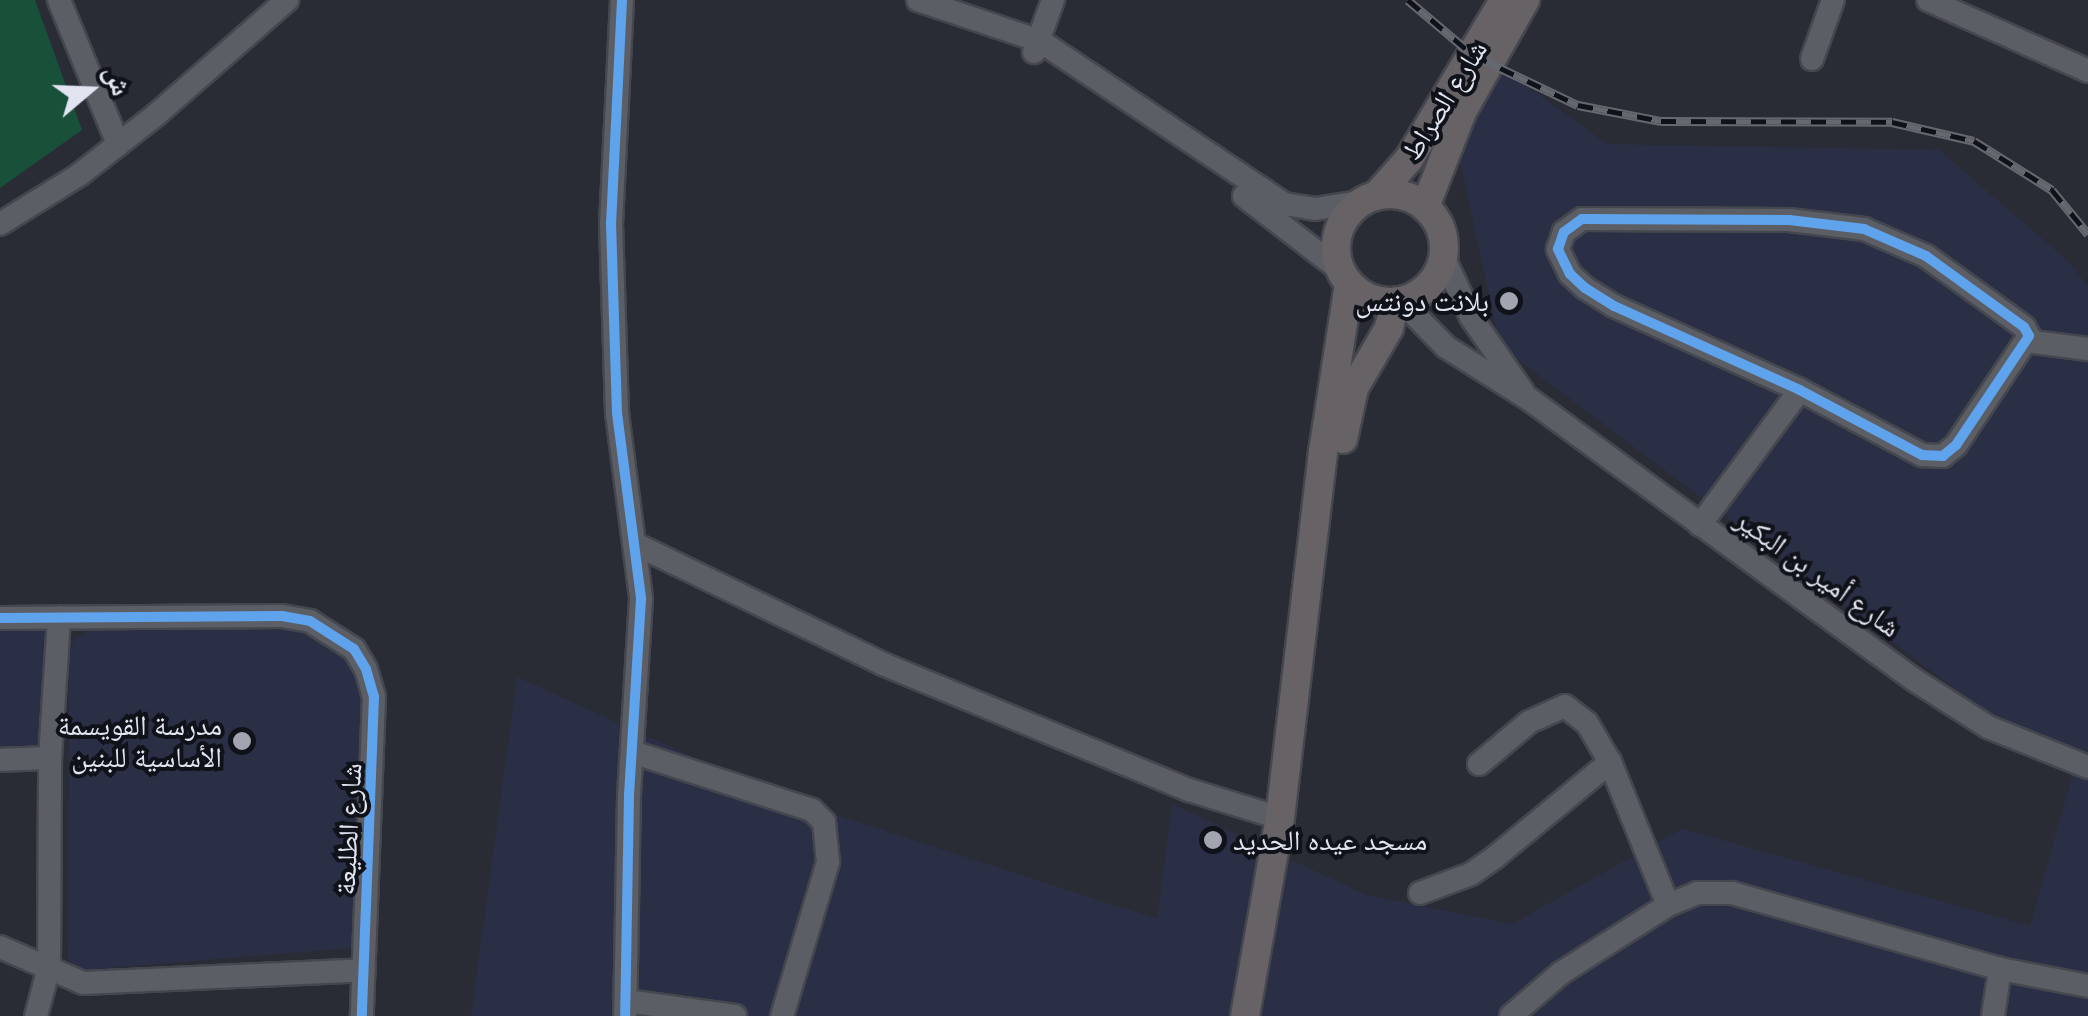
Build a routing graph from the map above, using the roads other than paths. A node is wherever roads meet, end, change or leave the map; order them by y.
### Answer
1 (59, 0) edge
2 (288, 0) edge
3 (622, 0) edge
4 (918, 0) edge
5 (1053, 0) edge
6 (1504, 0) edge
7 (1524, 0) edge
8 (1833, 0) edge
9 (1928, 0) edge
10 (1037, 47) junction
11 (1812, 59) dead end
12 (2088, 72) edge
13 (118, 144) junction
14 (1369, 198) junction
15 (1426, 207) junction
16 (0, 224) edge
17 (1444, 258) junction
18 (1344, 277) junction
19 (1398, 302) junction
20 (2026, 342) junction
21 (2088, 349) edge
22 (1800, 390) junction
23 (1528, 399) junction
24 (1700, 525) junction
25 (637, 545) junction
26 (58, 617) junction
27 (0, 618) edge
28 (632, 752) junction
29 (50, 758) junction
30 (0, 760) edge
31 (1610, 762) junction
32 (1479, 764) dead end
33 (2088, 768) edge
34 (1280, 818) junction
35 (1420, 893) dead end
36 (1668, 906) junction
37 (0, 947) edge
38 (49, 967) junction
39 (2000, 969) junction
40 (364, 970) junction
41 (2088, 986) edge
42 (626, 1008) edge
43 (36, 1016) edge
44 (362, 1016) edge
45 (735, 1016) edge
46 (782, 1016) edge
47 (1246, 1016) edge
48 (1264, 1016) edge
49 (1511, 1016) edge
50 (1994, 1016) edge

1 - 13 street
2 - 13 street
3 - 25 street
4 - 10 street
5 - 10 street
6 - 14 main road, شارع الصراط
7 - 15 main road, شارع الصراط
8 - 11 street
9 - 12 street
10 - 14 street
10 - 18 street
13 - 16 street
14 - 15 main road
14 - 18 main road
15 - 17 main road
17 - 19 main road
17 - 23 street, شارع أمير بن البكير
18 - 19 main road
18 - 34 main road
19 - 23 street, شارع أمير بن البكير
19 - 48 main road
20 - 21 street
20 - 22 street
20 - 22 street
22 - 24 street
23 - 24 street, شارع أمير بن البكير
24 - 33 street, شارع أمير بن البكير
25 - 28 street
25 - 34 street
26 - 27 street
26 - 29 street
26 - 40 street, شارع الطليعة
28 - 42 street
28 - 46 street
29 - 30 street
29 - 38 street
31 - 32 street
31 - 35 street
31 - 36 street
34 - 47 main road
36 - 39 street
36 - 49 street
37 - 38 street
38 - 40 street
38 - 43 street
39 - 41 street
39 - 50 street
40 - 44 street, شارع الطليعة
42 - 45 street

